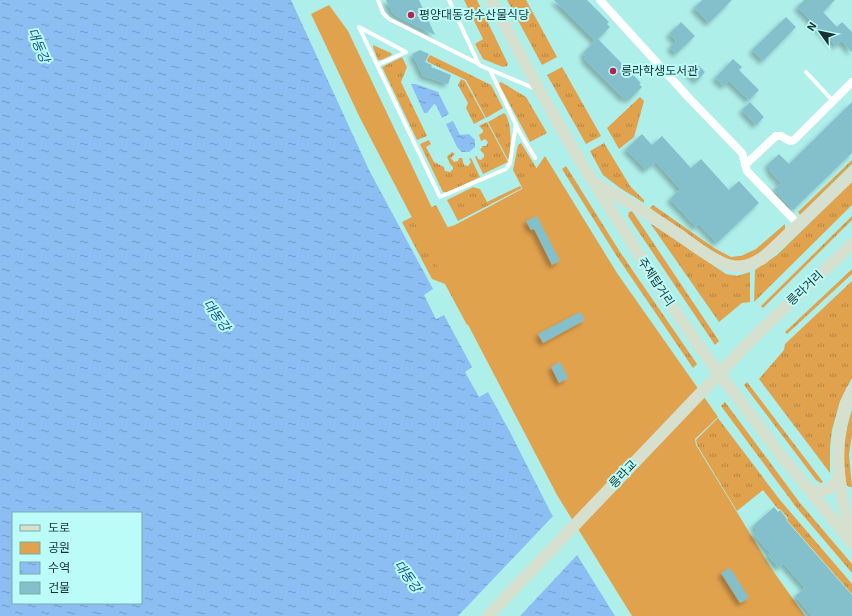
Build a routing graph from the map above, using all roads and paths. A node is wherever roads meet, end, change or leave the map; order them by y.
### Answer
1 (378, 0) edge
2 (449, 0) edge
3 (491, 0) edge
4 (600, 0) edge
5 (376, 65) junction
6 (479, 65) junction
7 (490, 70) junction
8 (806, 72) dead end
9 (852, 82) edge
10 (540, 91) junction
11 (833, 101) junction
12 (516, 124) junction
13 (535, 158) dead end
14 (746, 165) junction
15 (852, 174) edge
16 (593, 182) junction
17 (799, 225) junction
18 (852, 244) edge
19 (758, 332) joint
20 (852, 390) edge
21 (839, 477) junction
22 (810, 490) junction
23 (852, 540) edge
24 (852, 543) edge
25 (488, 616) edge

1 - 6 lane
2 - 6 lane
3 - 10 main road, 주체탑거리
4 - 14 street
5 - 5 lane
5 - 12 lane
6 - 7 lane
7 - 10 lane
7 - 12 lane
8 - 11 lane
9 - 11 street
10 - 16 main road, 주체탑거리
11 - 14 street
12 - 13 lane
14 - 17 street
15 - 17 main road
16 - 17 main road
16 - 22 main road, 주체탑거리
18 - 19 main road, 릉라거리
19 - 25 main road, 릉라교
20 - 21 main road
21 - 22 main road
21 - 23 main road
22 - 24 main road, 주체탑거리

